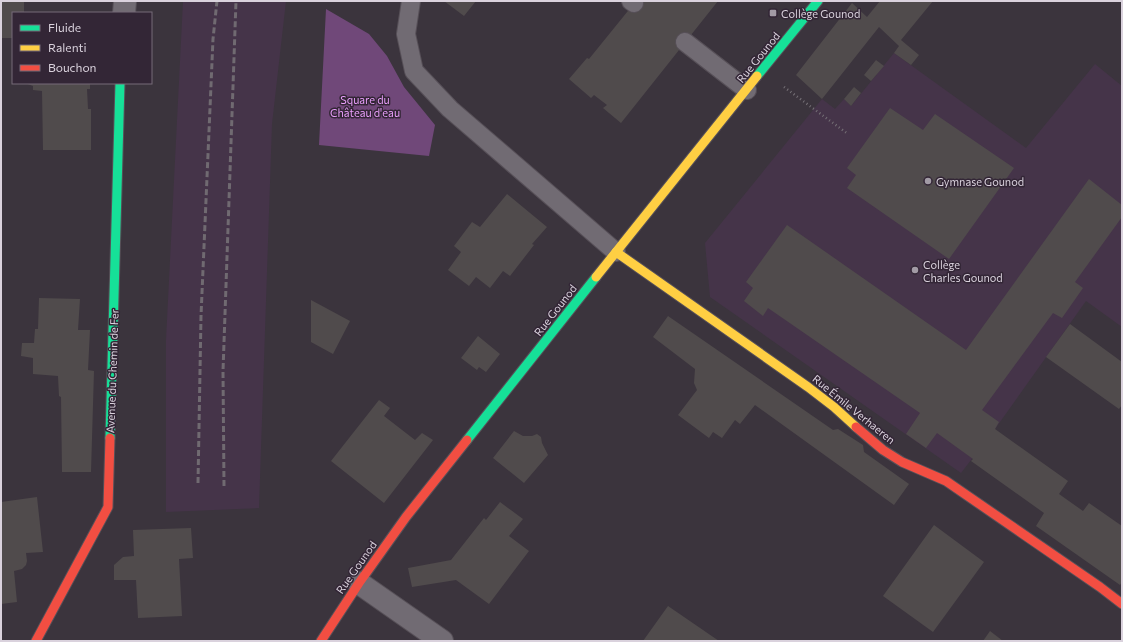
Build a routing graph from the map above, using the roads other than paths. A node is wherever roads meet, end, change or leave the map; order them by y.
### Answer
1 (125, 1) edge
2 (411, 1) edge
3 (818, 1) edge
4 (124, 12) edge
5 (685, 42) dead end
6 (120, 84) edge
7 (747, 90) junction
8 (616, 252) junction
9 (359, 583) junction
10 (1122, 604) edge
11 (36, 641) edge
12 (321, 641) edge
13 (442, 641) edge

1 - 4 street
2 - 8 lane
3 - 7 street, Rue Gounod
5 - 7 lane
6 - 11 street, Avenue du Chemin de Fer
7 - 8 street, Rue Gounod
8 - 9 street, Rue Gounod
8 - 10 street, Rue Émile Verhaeren
9 - 12 street, Rue Gounod
9 - 13 street

